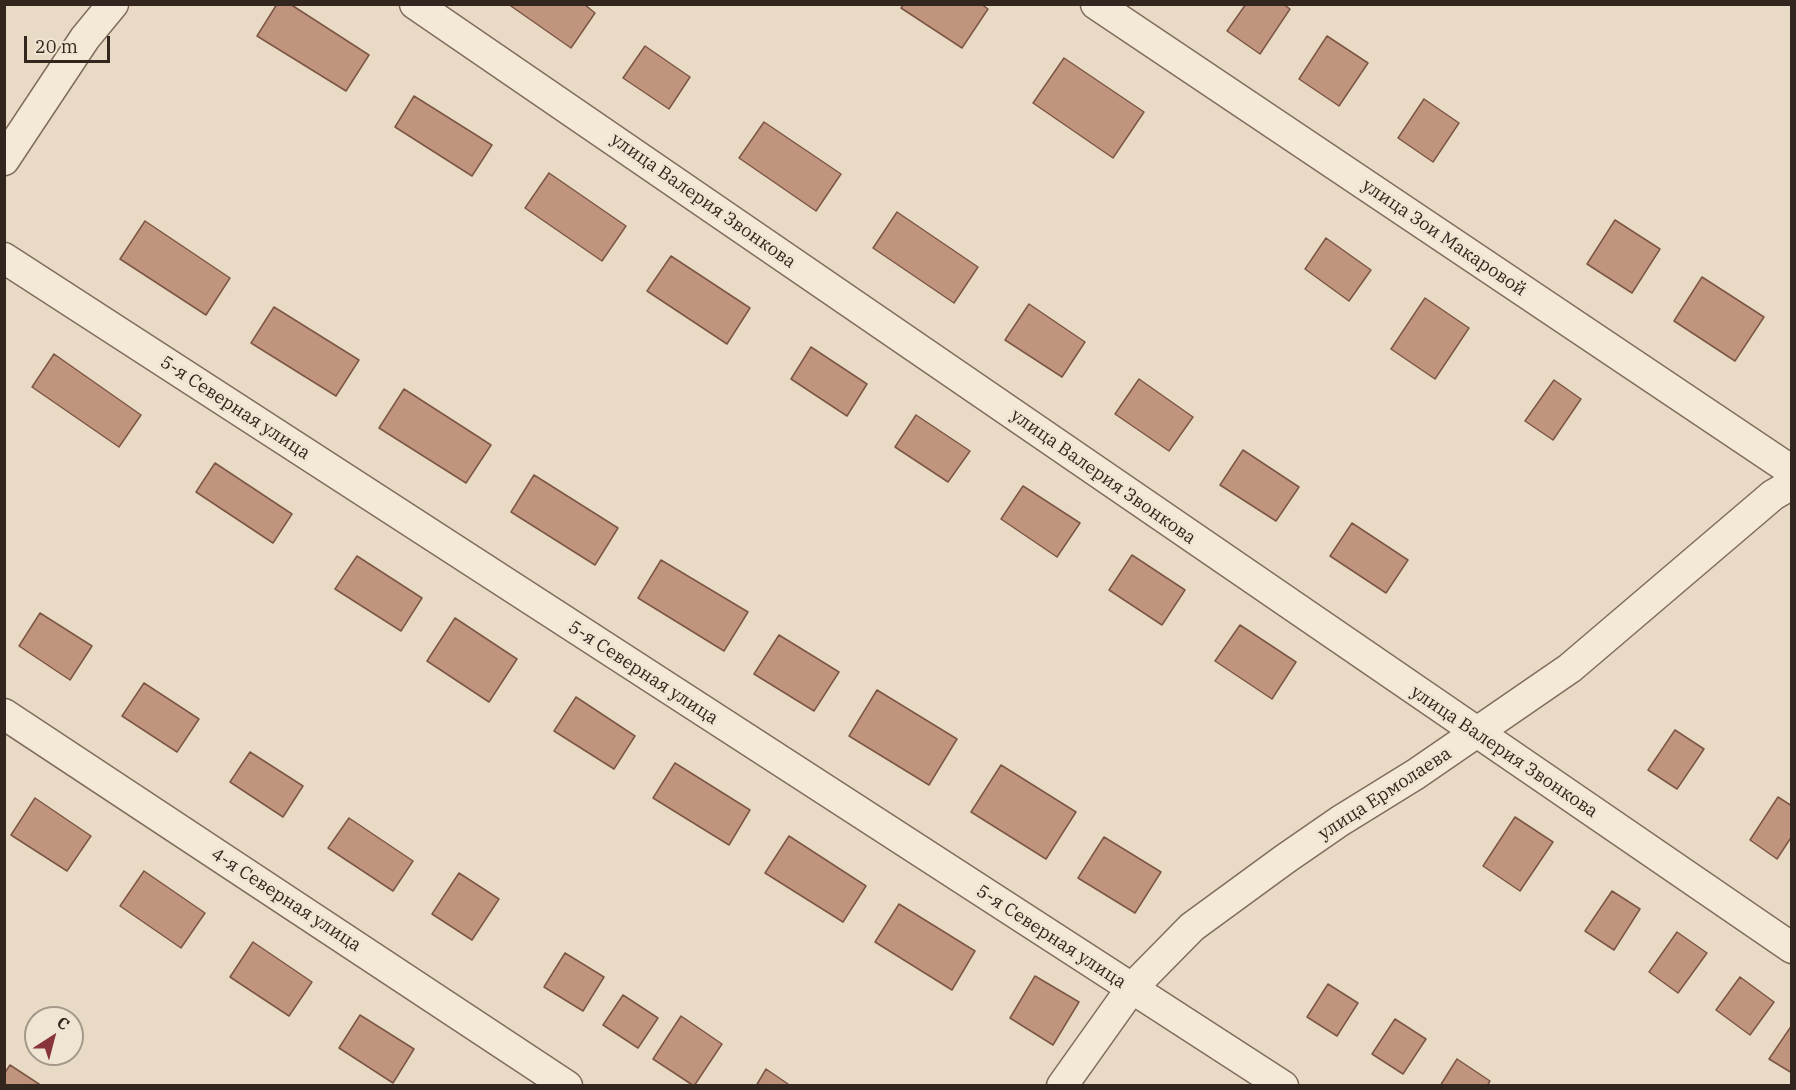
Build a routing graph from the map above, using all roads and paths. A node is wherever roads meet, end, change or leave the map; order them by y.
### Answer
1 (112, 4) edge
2 (415, 4) edge
3 (1096, 4) edge
4 (4, 160) edge
5 (4, 258) edge
6 (1791, 471) edge
7 (1791, 484) edge
8 (4, 714) edge
9 (1477, 734) junction
10 (1791, 948) edge
11 (1131, 989) junction
12 (567, 1086) edge
13 (1062, 1086) edge
14 (1283, 1086) edge

1 - 4 street
2 - 9 street, улица Валерия Звонкова
3 - 6 street, улица Зои Макаровой
5 - 11 street, 5-я Северная улица
7 - 9 street, улица Ермолаева
8 - 12 street, 4-я Северная улица
9 - 10 street, улица Валерия Звонкова
9 - 11 street, улица Ермолаева
11 - 13 street, улица Ермолаева
11 - 14 street, 5-я Северная улица

